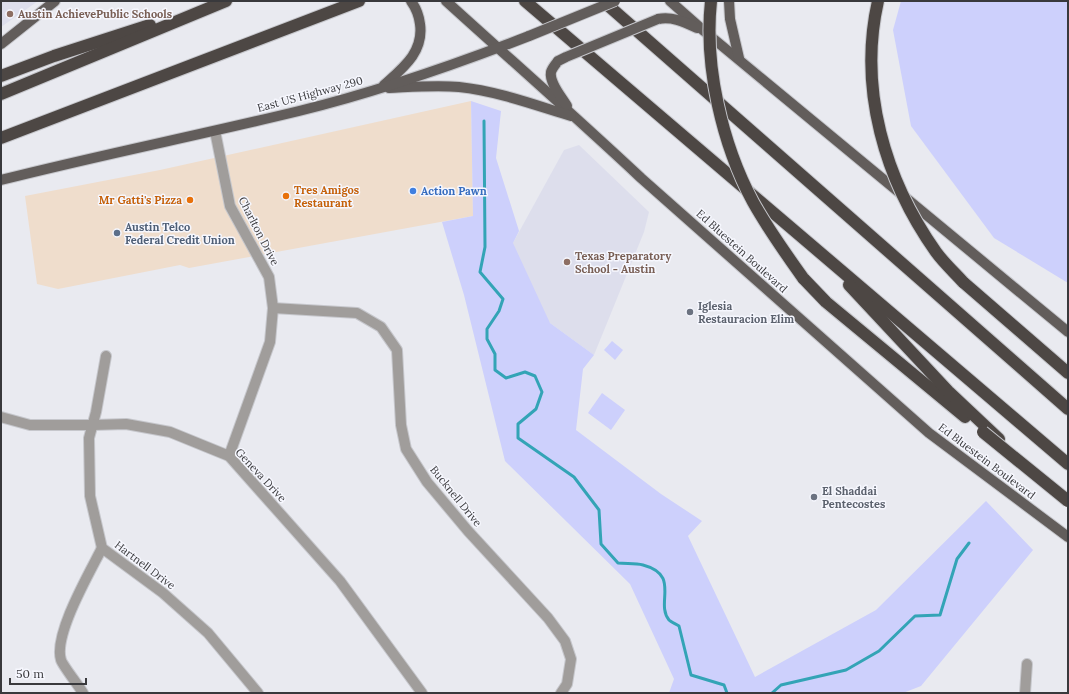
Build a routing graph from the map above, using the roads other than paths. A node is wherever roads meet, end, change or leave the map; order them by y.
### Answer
1 (55, 1) edge
2 (226, 1) edge
3 (360, 1) edge
4 (411, 1) edge
5 (446, 1) edge
6 (525, 1) edge
7 (603, 1) edge
8 (615, 1) edge
9 (670, 1) edge
10 (711, 1) edge
11 (729, 1) edge
12 (878, 1) edge
13 (198, 13) junction
14 (704, 31) junction
15 (1, 44) edge
16 (498, 48) junction
17 (739, 58) junction
18 (1, 76) edge
19 (379, 88) junction
20 (1, 94) edge
21 (573, 116) junction
22 (215, 131) junction
23 (1, 138) edge
24 (1, 180) edge
25 (807, 240) junction
26 (273, 308) junction
27 (1068, 332) edge
28 (106, 356) dead end
29 (1068, 373) edge
30 (1068, 409) edge
31 (1, 417) edge
32 (93, 426) junction
33 (228, 456) junction
34 (1068, 464) edge
35 (1068, 502) edge
36 (1068, 537) edge
37 (102, 548) junction
38 (1027, 664) dead end
39 (83, 693) edge
40 (258, 693) edge
41 (422, 693) edge
42 (561, 693) edge
43 (1026, 693) edge

1 - 15 main road
2 - 13 highway
3 - 23 highway
4 - 19 main road
5 - 16 main road, Ed Bluestein Boulevard
6 - 25 highway
7 - 30 highway
8 - 16 main road, East US Highway 290, bridge
9 - 14 main road
10 - 35 highway, bridge
11 - 17 main road
12 - 29 highway, bridge
13 - 18 highway
13 - 20 highway
14 - 17 main road
14 - 21 main road, bridge
16 - 19 main road, East US Highway 290
16 - 21 main road, Ed Bluestein Boulevard
17 - 27 main road
19 - 21 main road
19 - 22 main road, East US Highway 290
21 - 36 main road, Ed Bluestein Boulevard
22 - 24 main road, East US Highway 290
22 - 26 street, Charlton Drive
25 - 34 highway
25 - 35 highway
26 - 33 street, Charlton Drive
26 - 42 street, Bucknell Drive
28 - 32 street, Hartnell Drive
31 - 32 street, Geneva Drive
32 - 33 street, Geneva Drive
32 - 37 street, Hartnell Drive
33 - 41 street, Geneva Drive
37 - 39 street
37 - 40 street, Hartnell Drive
38 - 43 street

